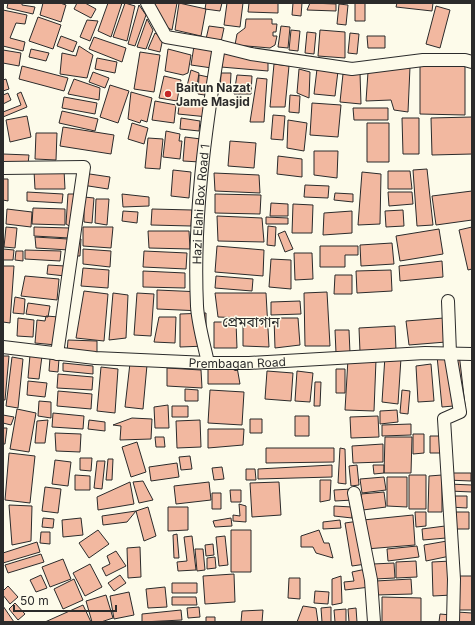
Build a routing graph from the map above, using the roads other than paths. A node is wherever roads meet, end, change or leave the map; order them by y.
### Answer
1 (147, 3) edge
2 (219, 46) junction
3 (472, 62) edge
4 (3, 168) edge
5 (448, 301) dead end
6 (3, 347) edge
7 (450, 353) junction
8 (57, 354) junction
9 (472, 354) edge
10 (208, 363) junction
11 (354, 493) dead end
12 (374, 622) edge
13 (453, 622) edge

1 - 2 street
2 - 3 street
2 - 10 street, Hazi Elahi Box Road 1
4 - 8 street
5 - 7 street
6 - 8 street, Prembagan Road
7 - 9 street, Prembagan Road
7 - 10 street, Prembagan Road
7 - 13 street
8 - 10 street, Prembagan Road
11 - 12 street

